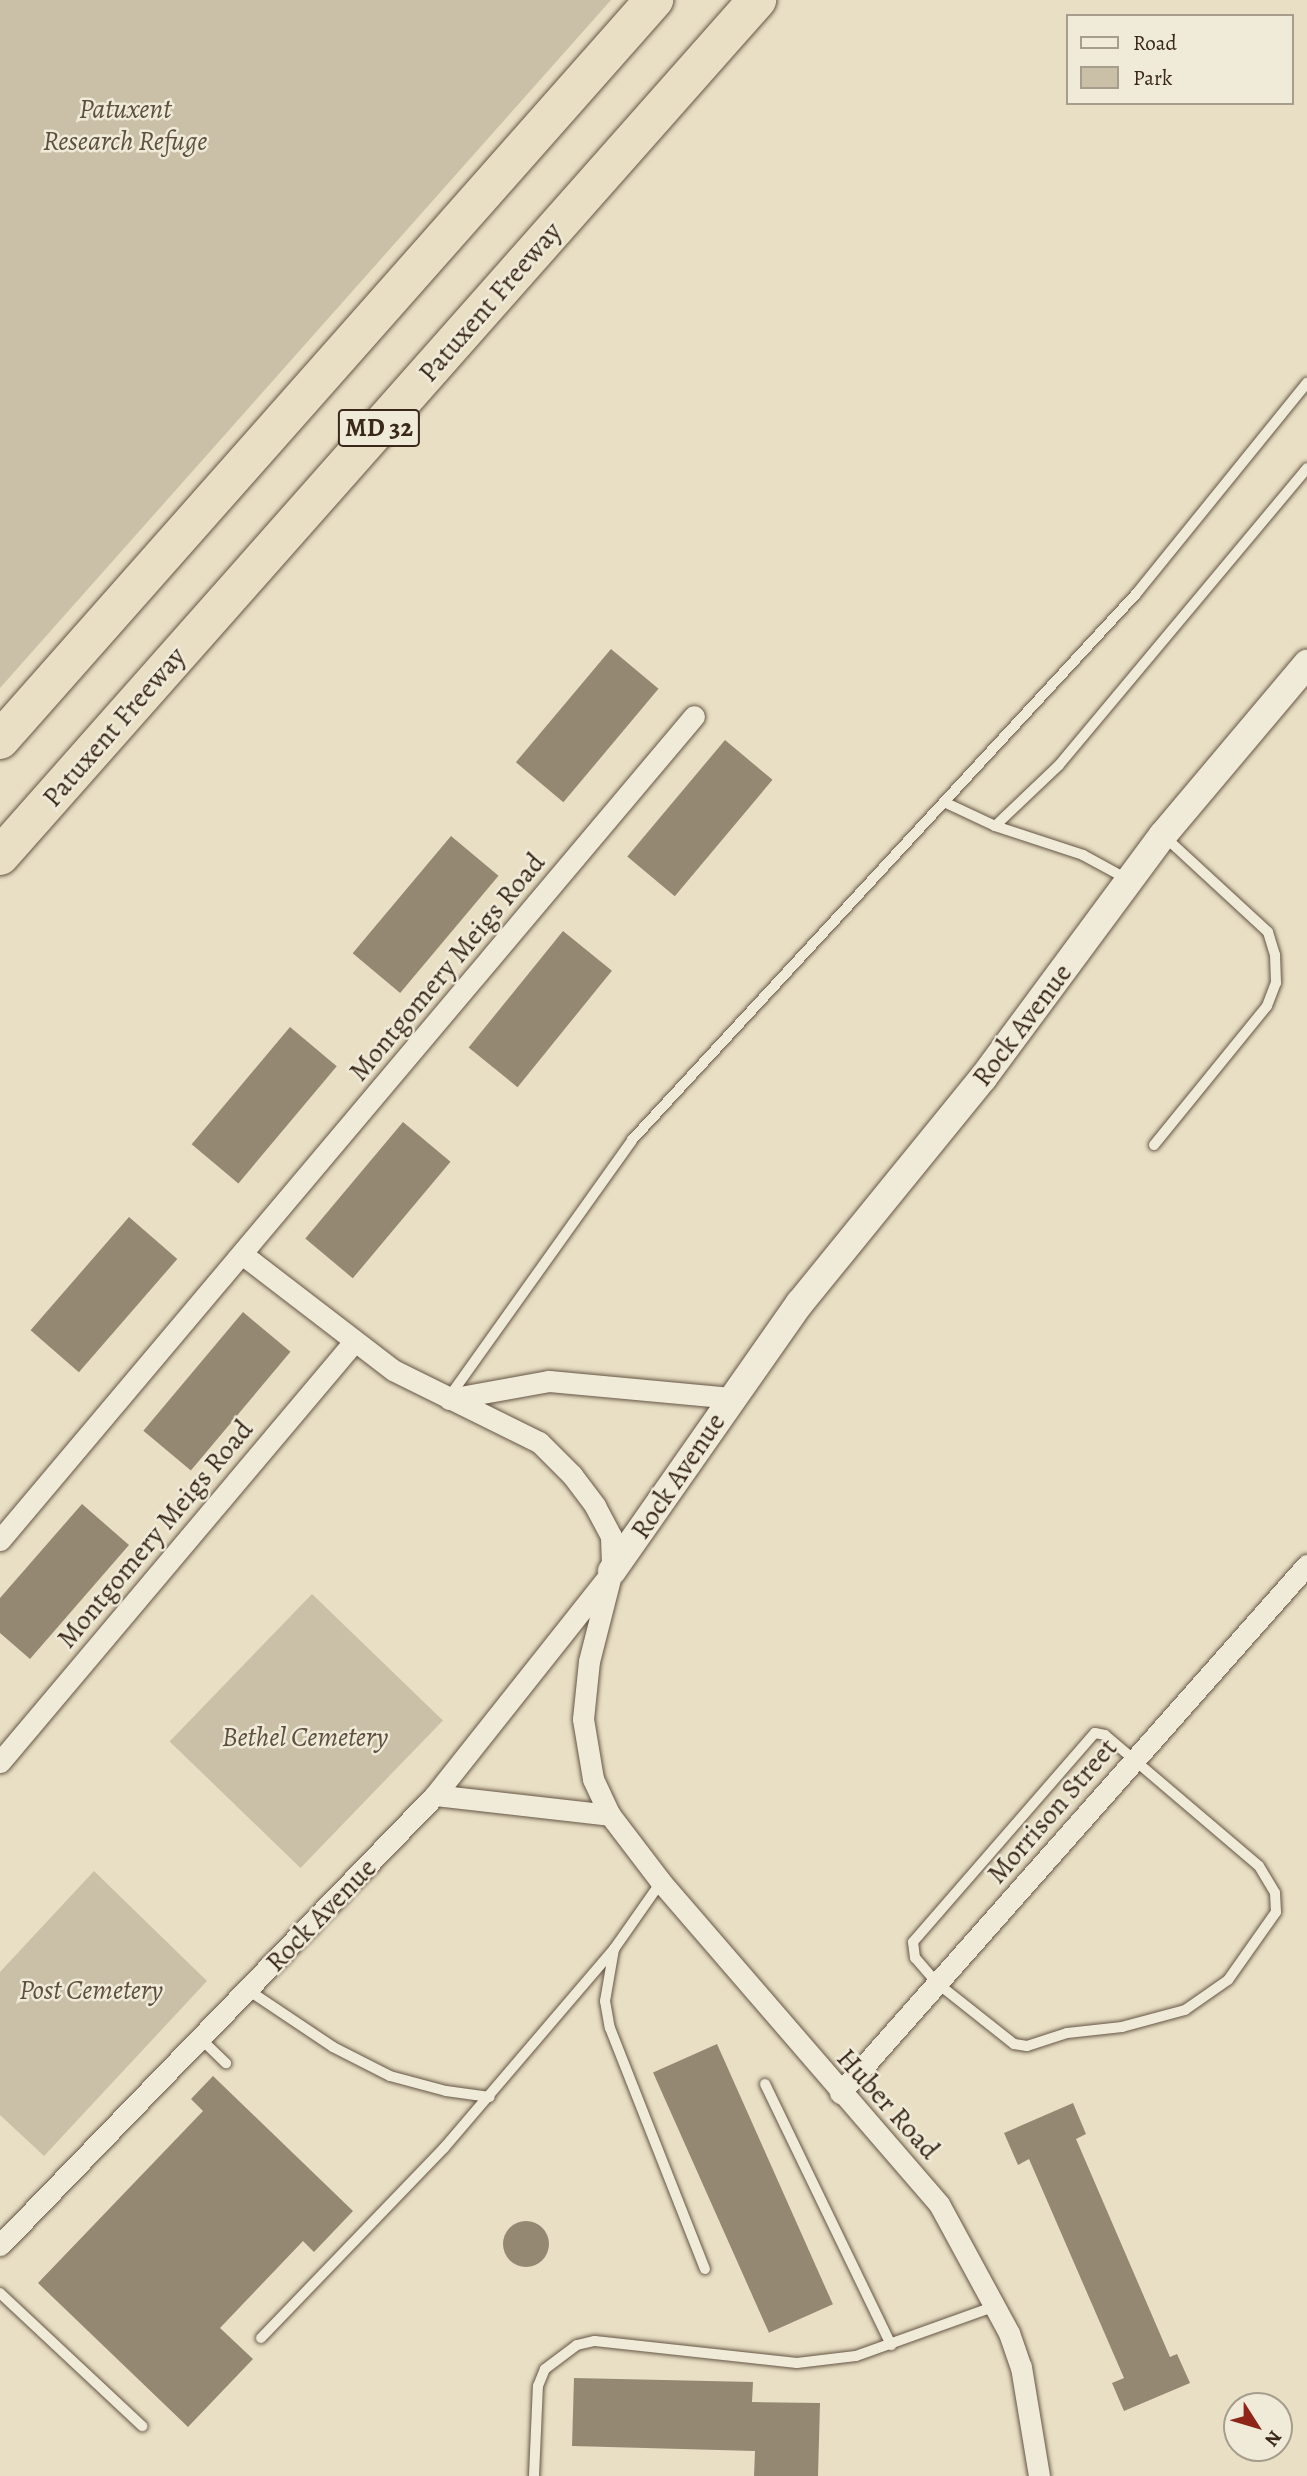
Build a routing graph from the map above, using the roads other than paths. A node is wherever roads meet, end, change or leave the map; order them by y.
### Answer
1 (654, 0) edge
2 (757, 0) edge
3 (1307, 383) edge
4 (1307, 468) edge
5 (1307, 664) edge
6 (694, 716) dead end
7 (0, 740) edge
8 (944, 802) junction
9 (995, 825) junction
10 (1163, 835) junction
11 (0, 856) edge
12 (1129, 880) junction
13 (1154, 1145) dead end
14 (242, 1254) junction
15 (353, 1343) junction
16 (731, 1398) junction
17 (447, 1399) junction
18 (0, 1540) edge
19 (1307, 1565) edge
20 (612, 1571) junction
21 (1135, 1760) junction
22 (0, 1762) edge
23 (435, 1795) junction
24 (610, 1815) junction
25 (661, 1882) junction
26 (614, 1949) junction
27 (937, 1983) junction
28 (248, 1990) junction
29 (201, 2039) junction
30 (226, 2063) dead end
31 (765, 2084) dead end
32 (839, 2094) junction
33 (490, 2097) junction
34 (0, 2245) edge
35 (705, 2269) dead end
36 (0, 2293) edge
37 (996, 2306) junction
38 (261, 2338) dead end
39 (891, 2345) junction
40 (142, 2426) dead end
41 (534, 2476) edge
42 (1039, 2476) edge

1 - 7 highway, MD 32
2 - 11 highway, Patuxent Freeway / MD 32
3 - 8 lane
4 - 9 lane
5 - 10 street, Rock Avenue
6 - 14 street, Montgomery Meigs Road
8 - 9 lane
8 - 17 lane
9 - 12 lane
10 - 12 street, Rock Avenue
10 - 13 lane
12 - 16 street, Rock Avenue
14 - 15 street
14 - 18 street, Montgomery Meigs Road
15 - 17 street
15 - 22 street, Montgomery Meigs Road
16 - 17 street
16 - 20 street, Rock Avenue
17 - 20 street
19 - 21 street, Morrison Street
20 - 23 street, Rock Avenue
20 - 24 street, Huber Road
21 - 27 street, Morrison Street
21 - 27 lane
21 - 27 lane
23 - 24 street
23 - 28 street, Rock Avenue
24 - 25 street, Huber Road
25 - 26 lane
25 - 32 street, Huber Road
26 - 33 lane
26 - 35 lane
27 - 32 street, Morrison Street
28 - 29 street, Rock Avenue
28 - 33 lane
29 - 30 lane
29 - 34 street, Rock Avenue
31 - 39 lane
32 - 37 street, Huber Road
33 - 38 lane
36 - 40 lane
37 - 39 lane
37 - 42 street, Huber Road
39 - 41 lane

